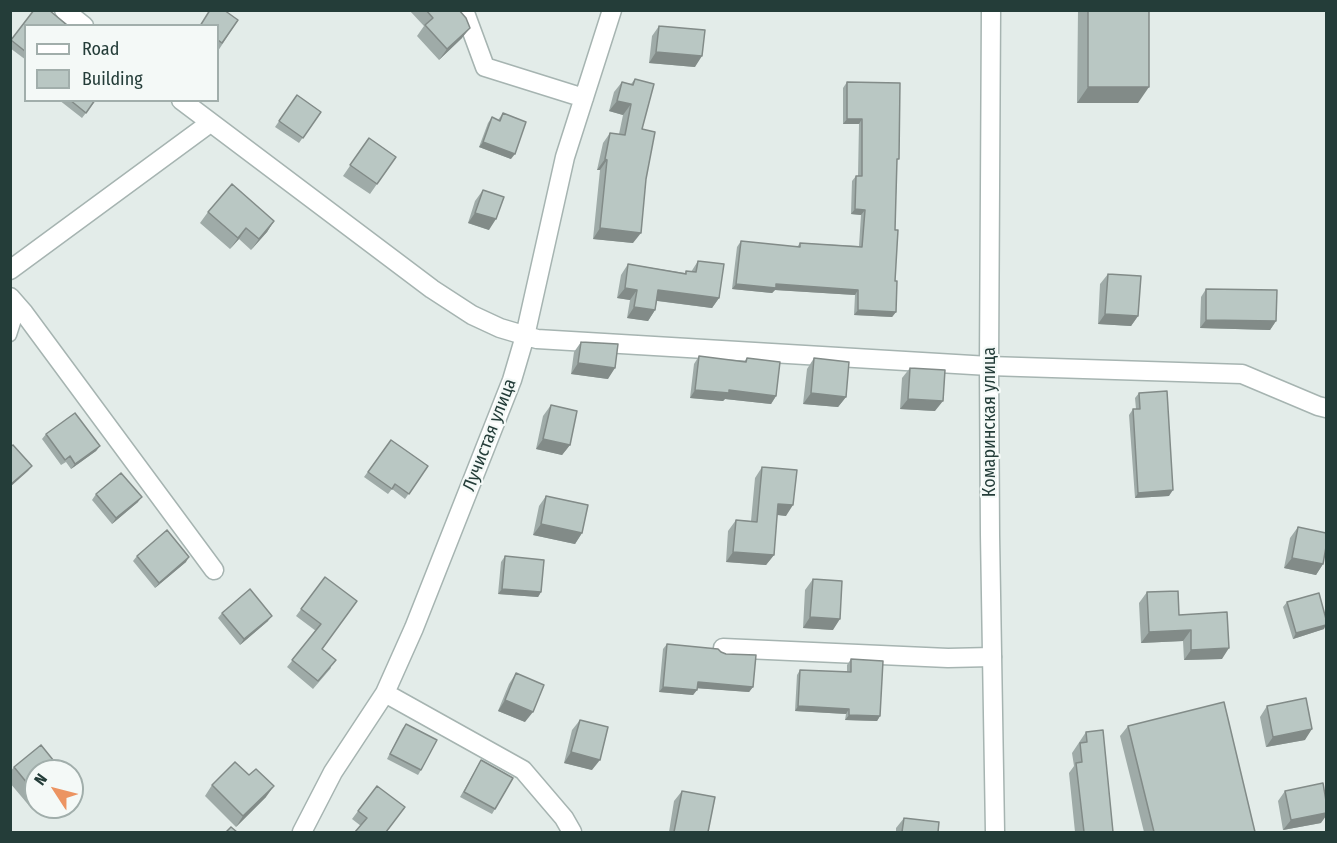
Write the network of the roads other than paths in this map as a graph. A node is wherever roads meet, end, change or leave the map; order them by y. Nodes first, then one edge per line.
1 (464, 10) edge
2 (612, 10) edge
3 (991, 10) edge
4 (65, 11) edge
5 (81, 24) edge
6 (584, 98) junction
7 (184, 102) edge
8 (210, 123) junction
9 (10, 270) edge
10 (15, 302) edge
11 (10, 335) edge
12 (525, 336) junction
13 (989, 366) junction
14 (1326, 408) edge
15 (214, 570) dead end
16 (723, 648) dead end
17 (992, 657) junction
18 (385, 693) junction
19 (302, 832) edge
20 (572, 832) edge
21 (995, 832) edge

1 - 6 street
2 - 6 street, Лучистая улица
3 - 13 street, Комаринская улица
4 - 5 street
6 - 12 street, Лучистая улица
7 - 8 street
8 - 9 street
8 - 12 street
10 - 11 lane
10 - 15 street
12 - 13 street
12 - 18 street, Лучистая улица
13 - 14 street
13 - 17 street, Комаринская улица
16 - 17 street
17 - 21 street, Комаринская улица
18 - 19 street, Лучистая улица
18 - 20 street

